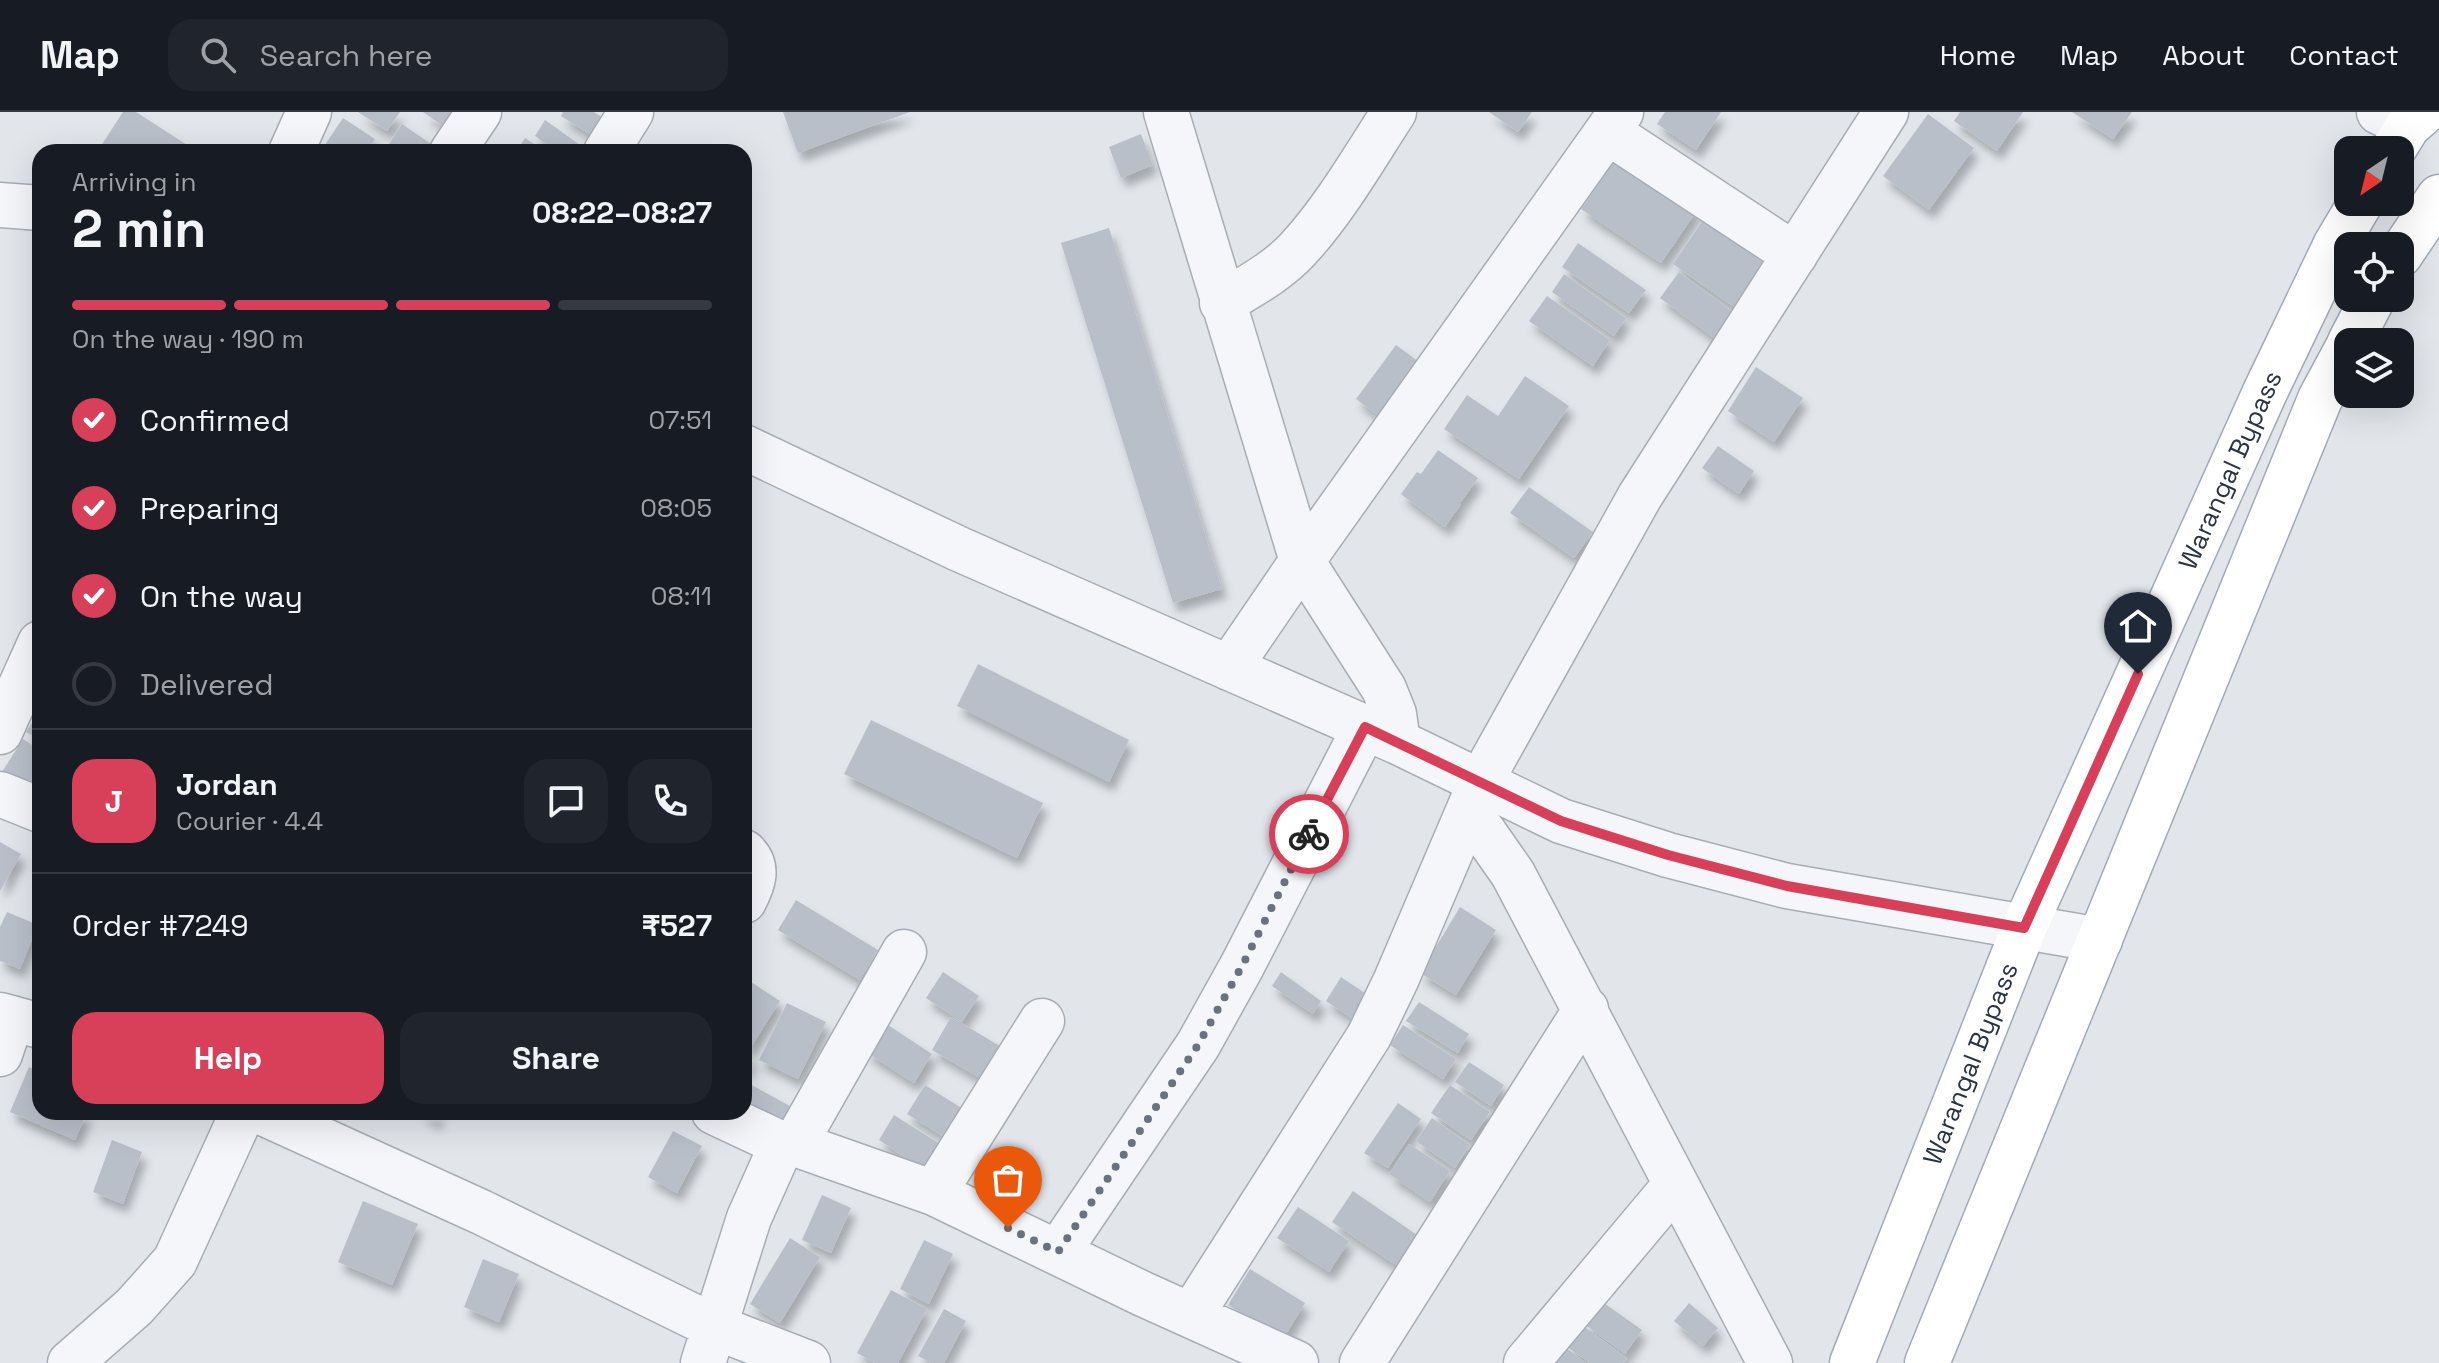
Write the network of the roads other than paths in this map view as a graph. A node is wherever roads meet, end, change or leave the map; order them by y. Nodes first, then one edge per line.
1 (479, 112) edge
2 (631, 112) edge
3 (1166, 112) edge
4 (1394, 112) edge
5 (1886, 112) edge
6 (1614, 122) edge
7 (457, 144) edge
8 (611, 144) edge
9 (2439, 197) edge
10 (0, 205) edge
11 (32, 207) edge
12 (2353, 216) edge
13 (2414, 234) edge
14 (1795, 255) junction
15 (1222, 303) junction
16 (2334, 372) edge
17 (752, 451) edge
18 (1302, 561) junction
19 (32, 661) edge
20 (1229, 668) junction
21 (0, 732) edge
22 (1382, 735) junction
23 (0, 794) edge
24 (1474, 799) junction
25 (32, 807) edge
26 (752, 860) edge
27 (752, 882) edge
28 (2024, 928) junction
29 (2100, 940) junction
30 (904, 952) dead end
31 (1586, 1009) junction
32 (1042, 1021) dead end
33 (239, 1120) edge
34 (279, 1120) edge
35 (733, 1120) edge
36 (789, 1144) junction
37 (1676, 1184) junction
38 (934, 1193) junction
39 (1058, 1252) junction
40 (1192, 1314) junction
41 (709, 1345) edge
42 (1751, 1353) edge
43 (70, 1363) edge
44 (808, 1363) edge
45 (1296, 1363) edge
46 (1362, 1363) edge
47 (1526, 1363) edge
48 (1852, 1363) edge
49 (1927, 1363) edge

1 - 7 street
2 - 8 street
3 - 15 street
4 - 15 street
5 - 14 street
6 - 14 street
6 - 18 street
9 - 13 main road
10 - 11 street
12 - 28 main road, Warangal Bypass
14 - 24 street
15 - 18 street
16 - 29 main road, Warangal Bypass
17 - 20 street
18 - 20 street
18 - 22 street
19 - 21 street
20 - 22 street
22 - 24 street
22 - 39 street
23 - 25 street
24 - 28 street
24 - 31 street
24 - 40 street
26 - 27 street
28 - 29 street
28 - 48 main road, Warangal Bypass
29 - 49 main road, Warangal Bypass
30 - 36 street
31 - 37 street
31 - 46 street
32 - 38 street
33 - 43 street
34 - 41 street
35 - 36 street
36 - 38 street
36 - 41 street
37 - 42 street
37 - 47 street
38 - 39 street
39 - 40 street
40 - 45 street
41 - 44 street

